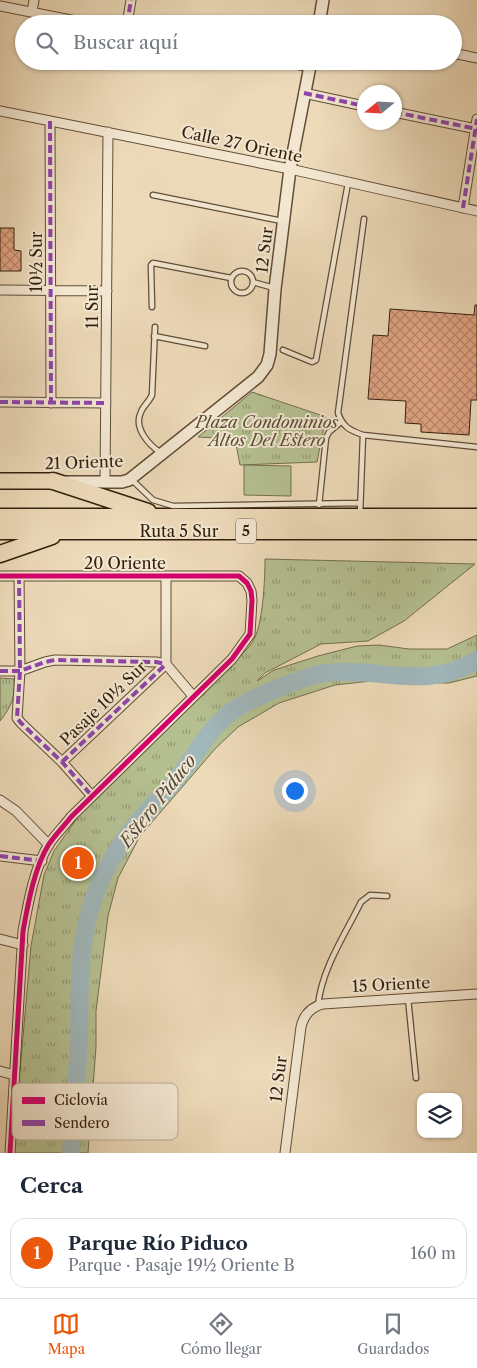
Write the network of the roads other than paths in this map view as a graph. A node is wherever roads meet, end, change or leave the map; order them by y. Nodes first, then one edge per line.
1 (34, 0) edge
2 (131, 0) edge
3 (322, 0) edge
4 (0, 6) edge
5 (32, 12) junction
6 (47, 15) edge
7 (128, 15) edge
8 (320, 15) edge
9 (462, 55) edge
10 (477, 58) edge
11 (309, 70) edge
12 (304, 93) junction
13 (357, 104) edge
14 (0, 111) edge
15 (402, 113) edge
16 (50, 121) junction
17 (476, 125) edge
18 (108, 132) junction
19 (290, 169) junction
20 (348, 183) junction
21 (153, 195) dead end
22 (463, 208) junction
23 (477, 211) edge
24 (364, 219) dead end
25 (284, 221) junction
26 (231, 278) junction
27 (253, 282) junction
28 (275, 288) junction
29 (0, 290) edge
30 (51, 290) junction
31 (107, 291) junction
32 (152, 307) dead end
33 (155, 327) dead end
34 (154, 336) junction
35 (205, 346) dead end
36 (283, 350) dead end
37 (0, 402) edge
38 (51, 402) junction
39 (106, 403) junction
40 (208, 417) joint
41 (341, 422) junction
42 (363, 436) junction
43 (477, 447) edge
44 (163, 454) junction
45 (131, 479) junction
46 (0, 481) edge
47 (53, 482) junction
48 (105, 482) junction
49 (319, 504) junction
50 (360, 510) junction
51 (0, 517) edge
52 (172, 517) junction
53 (477, 517) edge
54 (0, 531) edge
55 (76, 531) junction
56 (477, 531) edge
57 (0, 554) edge
58 (0, 576) edge
59 (19, 576) junction
60 (166, 576) junction
61 (166, 664) junction
62 (20, 671) junction
63 (0, 672) edge
64 (194, 696) junction
65 (62, 762) junction
66 (92, 796) junction
67 (0, 800) edge
68 (49, 844) junction
69 (0, 856) edge
70 (42, 861) junction
71 (388, 896) dead end
72 (0, 939) edge
73 (23, 945) junction
74 (477, 994) edge
75 (408, 998) junction
76 (318, 1005) junction
77 (308, 1011) joint
78 (0, 1071) edge
79 (14, 1075) junction
80 (416, 1078) dead end
81 (14, 1083) edge
82 (12, 1114) edge
83 (10, 1153) edge
84 (285, 1153) edge

1 - 5 street
2 - 7 street
3 - 8 street
4 - 5 street
5 - 6 street
9 - 10 street
11 - 12 street, 12 Sur
12 - 13 street
12 - 19 street, 12 Sur
14 - 16 street, Calle 27 Oriente
15 - 17 street
16 - 18 street, Calle 27 Oriente
16 - 30 street, 10½ Sur
17 - 22 street
18 - 19 street, Calle 27 Oriente
18 - 31 street, 11 Sur
19 - 20 street, Calle 27 Oriente
19 - 25 street, 12 Sur
20 - 22 street, Calle 27 Oriente
20 - 36 lane
21 - 25 lane
22 - 23 street, Calle 27 Oriente
24 - 41 lane
25 - 28 street, 12 Sur
26 - 27 lane
26 - 27 lane
26 - 32 lane
27 - 28 lane
28 - 40 street, 12 Sur
29 - 30 street
30 - 31 street
30 - 38 street, 10½ Sur
31 - 39 street, 11 Sur
33 - 34 lane
34 - 35 lane
34 - 44 lane
37 - 38 street
38 - 39 street
39 - 48 street, 11 Sur
40 - 44 street, 21 Oriente
41 - 42 lane
41 - 49 lane
42 - 43 lane
42 - 50 lane
44 - 45 street, 21 Oriente
45 - 48 street, 21 Oriente
45 - 49 lane
46 - 47 main road, 21 Oriente
47 - 48 street, 21 Oriente
47 - 52 highway
49 - 50 lane
50 - 52 highway, Ruta 5 Sur / 5
50 - 53 highway, Ruta 5 Sur / 5
51 - 52 highway, Ruta 5 Sur / 5
54 - 55 highway, Ruta 5 Sur / 5
55 - 56 highway, Ruta 5 Sur / 5
55 - 57 highway
58 - 59 street, 20 Oriente
59 - 60 street, 20 Oriente
59 - 62 street
60 - 61 street, Pasaje 10½ Sur
60 - 64 street, 20 Oriente
61 - 62 street
61 - 64 street
61 - 65 street, Pasaje 10½ Sur
62 - 63 street
62 - 65 street
64 - 66 street
65 - 66 street
66 - 68 street
67 - 68 street
68 - 70 street
69 - 70 street
70 - 73 street
71 - 76 lane
72 - 73 street
73 - 79 street
74 - 75 street, 15 Oriente
75 - 76 street, 15 Oriente
75 - 80 lane
76 - 77 street, 15 Oriente
77 - 84 street, 12 Sur
78 - 79 street
79 - 81 street
82 - 83 street

